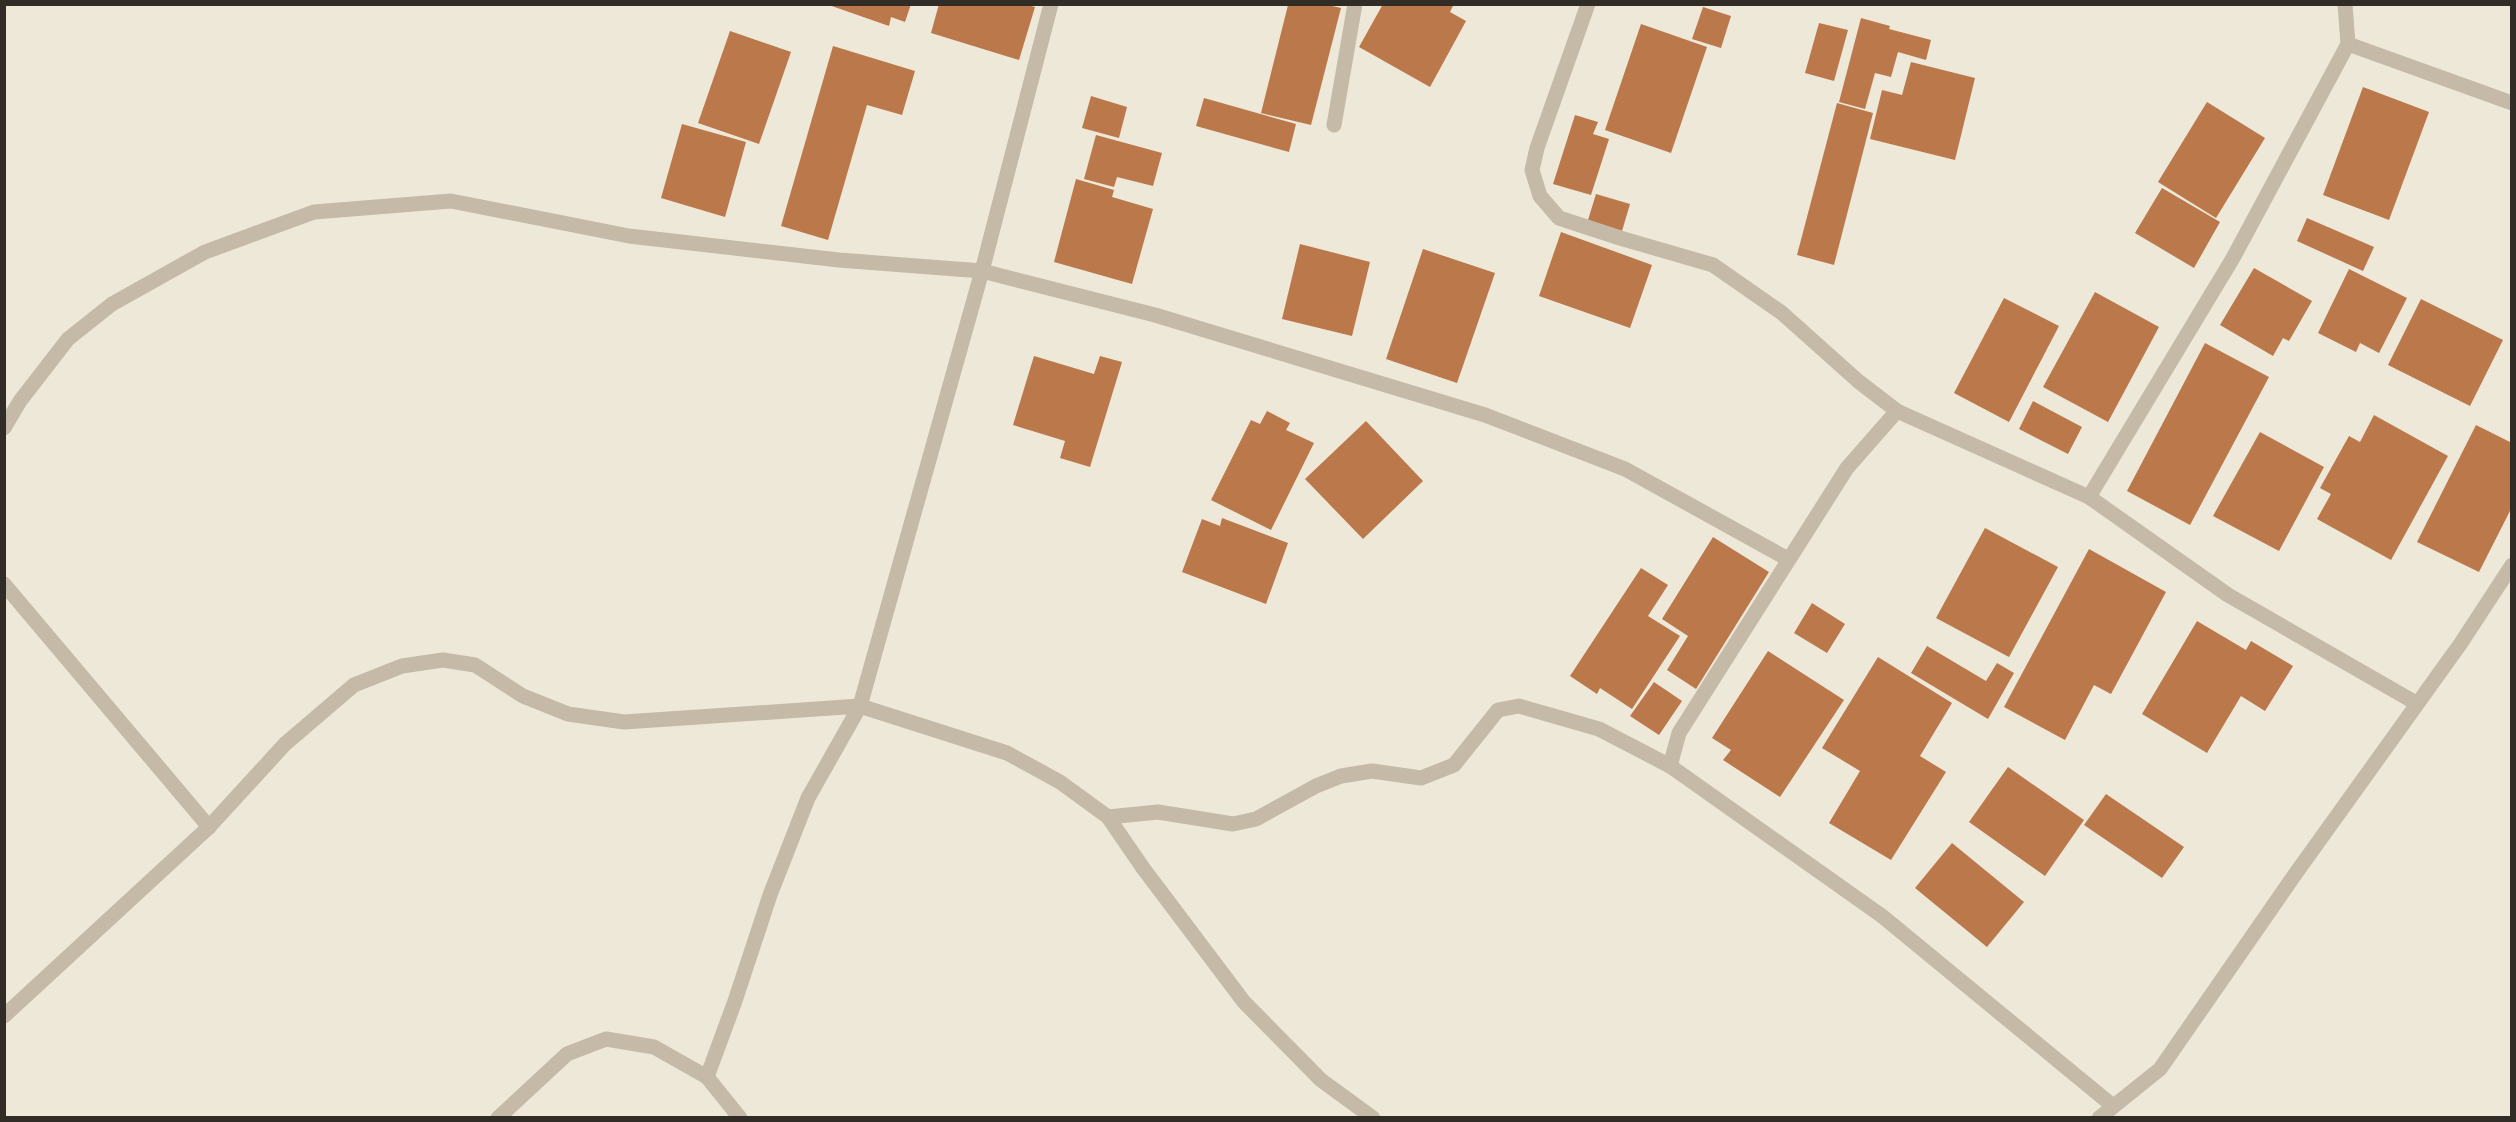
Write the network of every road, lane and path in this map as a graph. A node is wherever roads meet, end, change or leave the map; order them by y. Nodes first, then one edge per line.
1 (1050, 4) edge
2 (1355, 4) edge
3 (1588, 4) edge
4 (2345, 4) edge
5 (2348, 44) junction
6 (2511, 103) edge
7 (1334, 124) dead end
8 (982, 271) junction
9 (1897, 411) junction
10 (4, 428) edge
11 (2089, 497) junction
12 (1788, 559) junction
13 (2511, 565) edge
14 (4, 584) edge
15 (2416, 703) junction
16 (860, 706) junction
17 (1670, 766) junction
18 (1108, 817) junction
19 (209, 827) junction
20 (4, 1016) edge
21 (707, 1077) junction
22 (2113, 1106) junction
23 (498, 1118) edge
24 (740, 1118) edge
25 (1373, 1118) edge
26 (2099, 1118) edge

1 - 8 street
2 - 7 street
3 - 9 street
4 - 5 street
5 - 6 street
5 - 11 street
8 - 10 street
8 - 12 street
8 - 16 street
9 - 11 street
9 - 12 street
11 - 15 street
12 - 17 street
13 - 15 street
14 - 19 street
15 - 22 street
16 - 18 street
16 - 19 street
16 - 21 street
17 - 18 street
17 - 22 street
18 - 25 street
19 - 20 street
21 - 23 street
21 - 24 street
22 - 26 street

